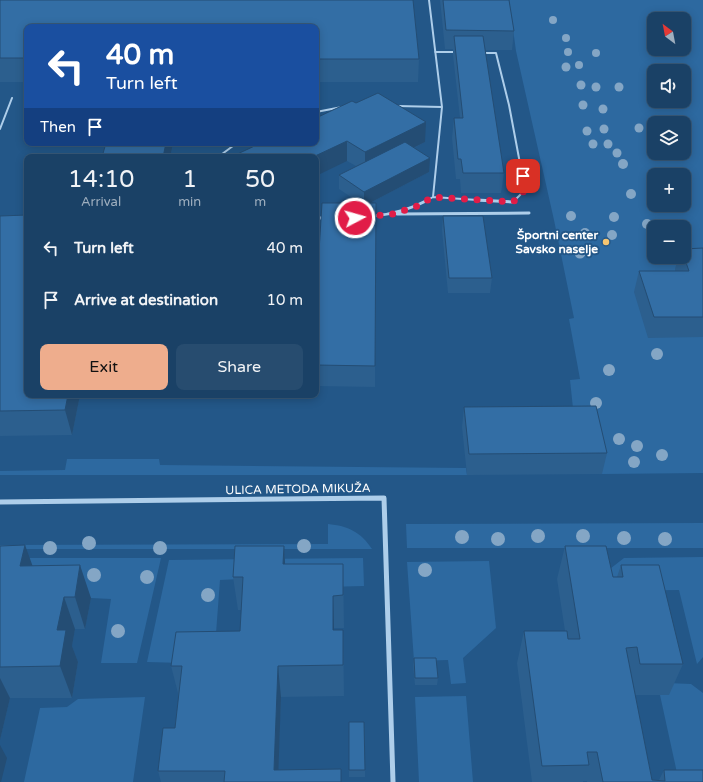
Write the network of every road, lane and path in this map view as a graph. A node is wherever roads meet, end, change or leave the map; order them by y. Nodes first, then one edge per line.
1 (429, 0) edge
2 (435, 52) junction
3 (458, 52) edge
4 (481, 53) edge
5 (12, 98) dead end
6 (344, 106) edge
7 (396, 106) edge
8 (442, 107) junction
9 (319, 111) edge
10 (0, 129) edge
11 (233, 146) edge
12 (222, 154) edge
13 (433, 197) junction
14 (393, 214) junction
15 (529, 214) dead end
16 (370, 216) edge
17 (319, 218) edge
18 (331, 218) edge
19 (0, 502) edge
20 (394, 782) edge

1 - 2 lane
2 - 3 lane
2 - 8 lane
4 - 13 lane
5 - 10 lane
6 - 9 lane
7 - 8 lane
8 - 13 lane
11 - 12 lane
13 - 14 lane
14 - 15 lane
14 - 16 lane
17 - 18 lane
19 - 20 street, ULICA METODA MIKUŽA

